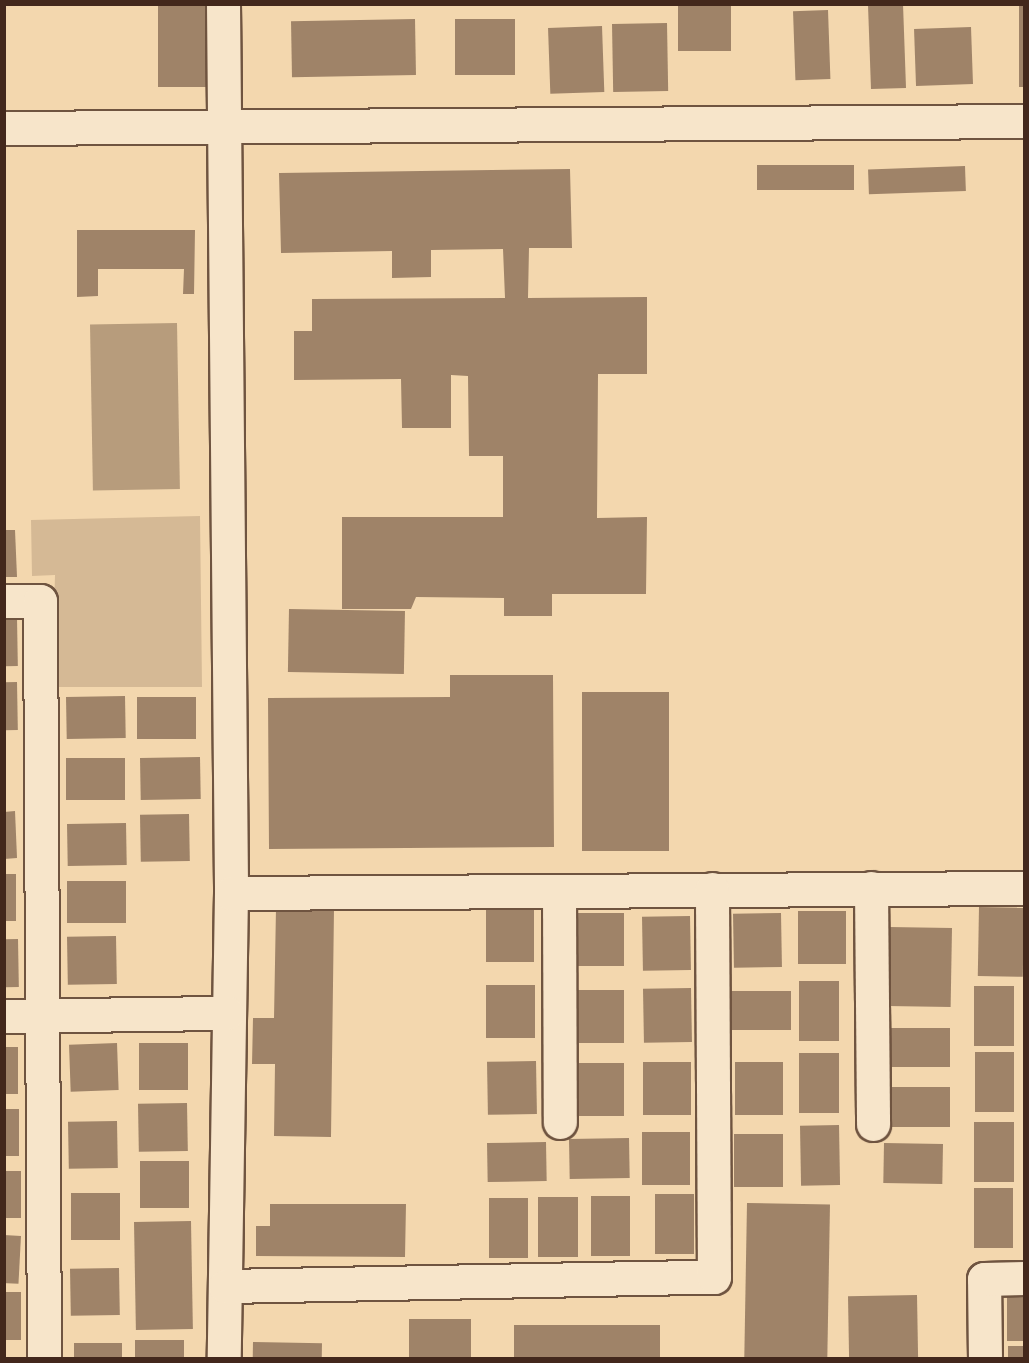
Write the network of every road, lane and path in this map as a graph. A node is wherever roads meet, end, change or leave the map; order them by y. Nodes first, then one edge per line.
1 (224, 4) edge
2 (1024, 121) edge
3 (224, 127) junction
4 (4, 128) edge
5 (4, 601) edge
6 (871, 888) junction
7 (1024, 888) edge
8 (712, 890) junction
9 (559, 891) junction
10 (231, 893) junction
11 (227, 1013) junction
12 (4, 1016) edge
13 (42, 1016) junction
14 (560, 1122) dead end
15 (873, 1124) dead end
16 (1024, 1278) edge
17 (225, 1286) junction
18 (44, 1359) edge
19 (224, 1359) edge
20 (985, 1359) edge

1 - 3 street
2 - 3 street
3 - 4 street
3 - 10 street
5 - 13 street
6 - 7 street
6 - 8 street
6 - 15 street
8 - 9 street
8 - 17 street
9 - 10 street
9 - 14 street
10 - 11 street
11 - 13 street
11 - 17 street
12 - 13 street
13 - 18 street
16 - 20 street
17 - 19 street

